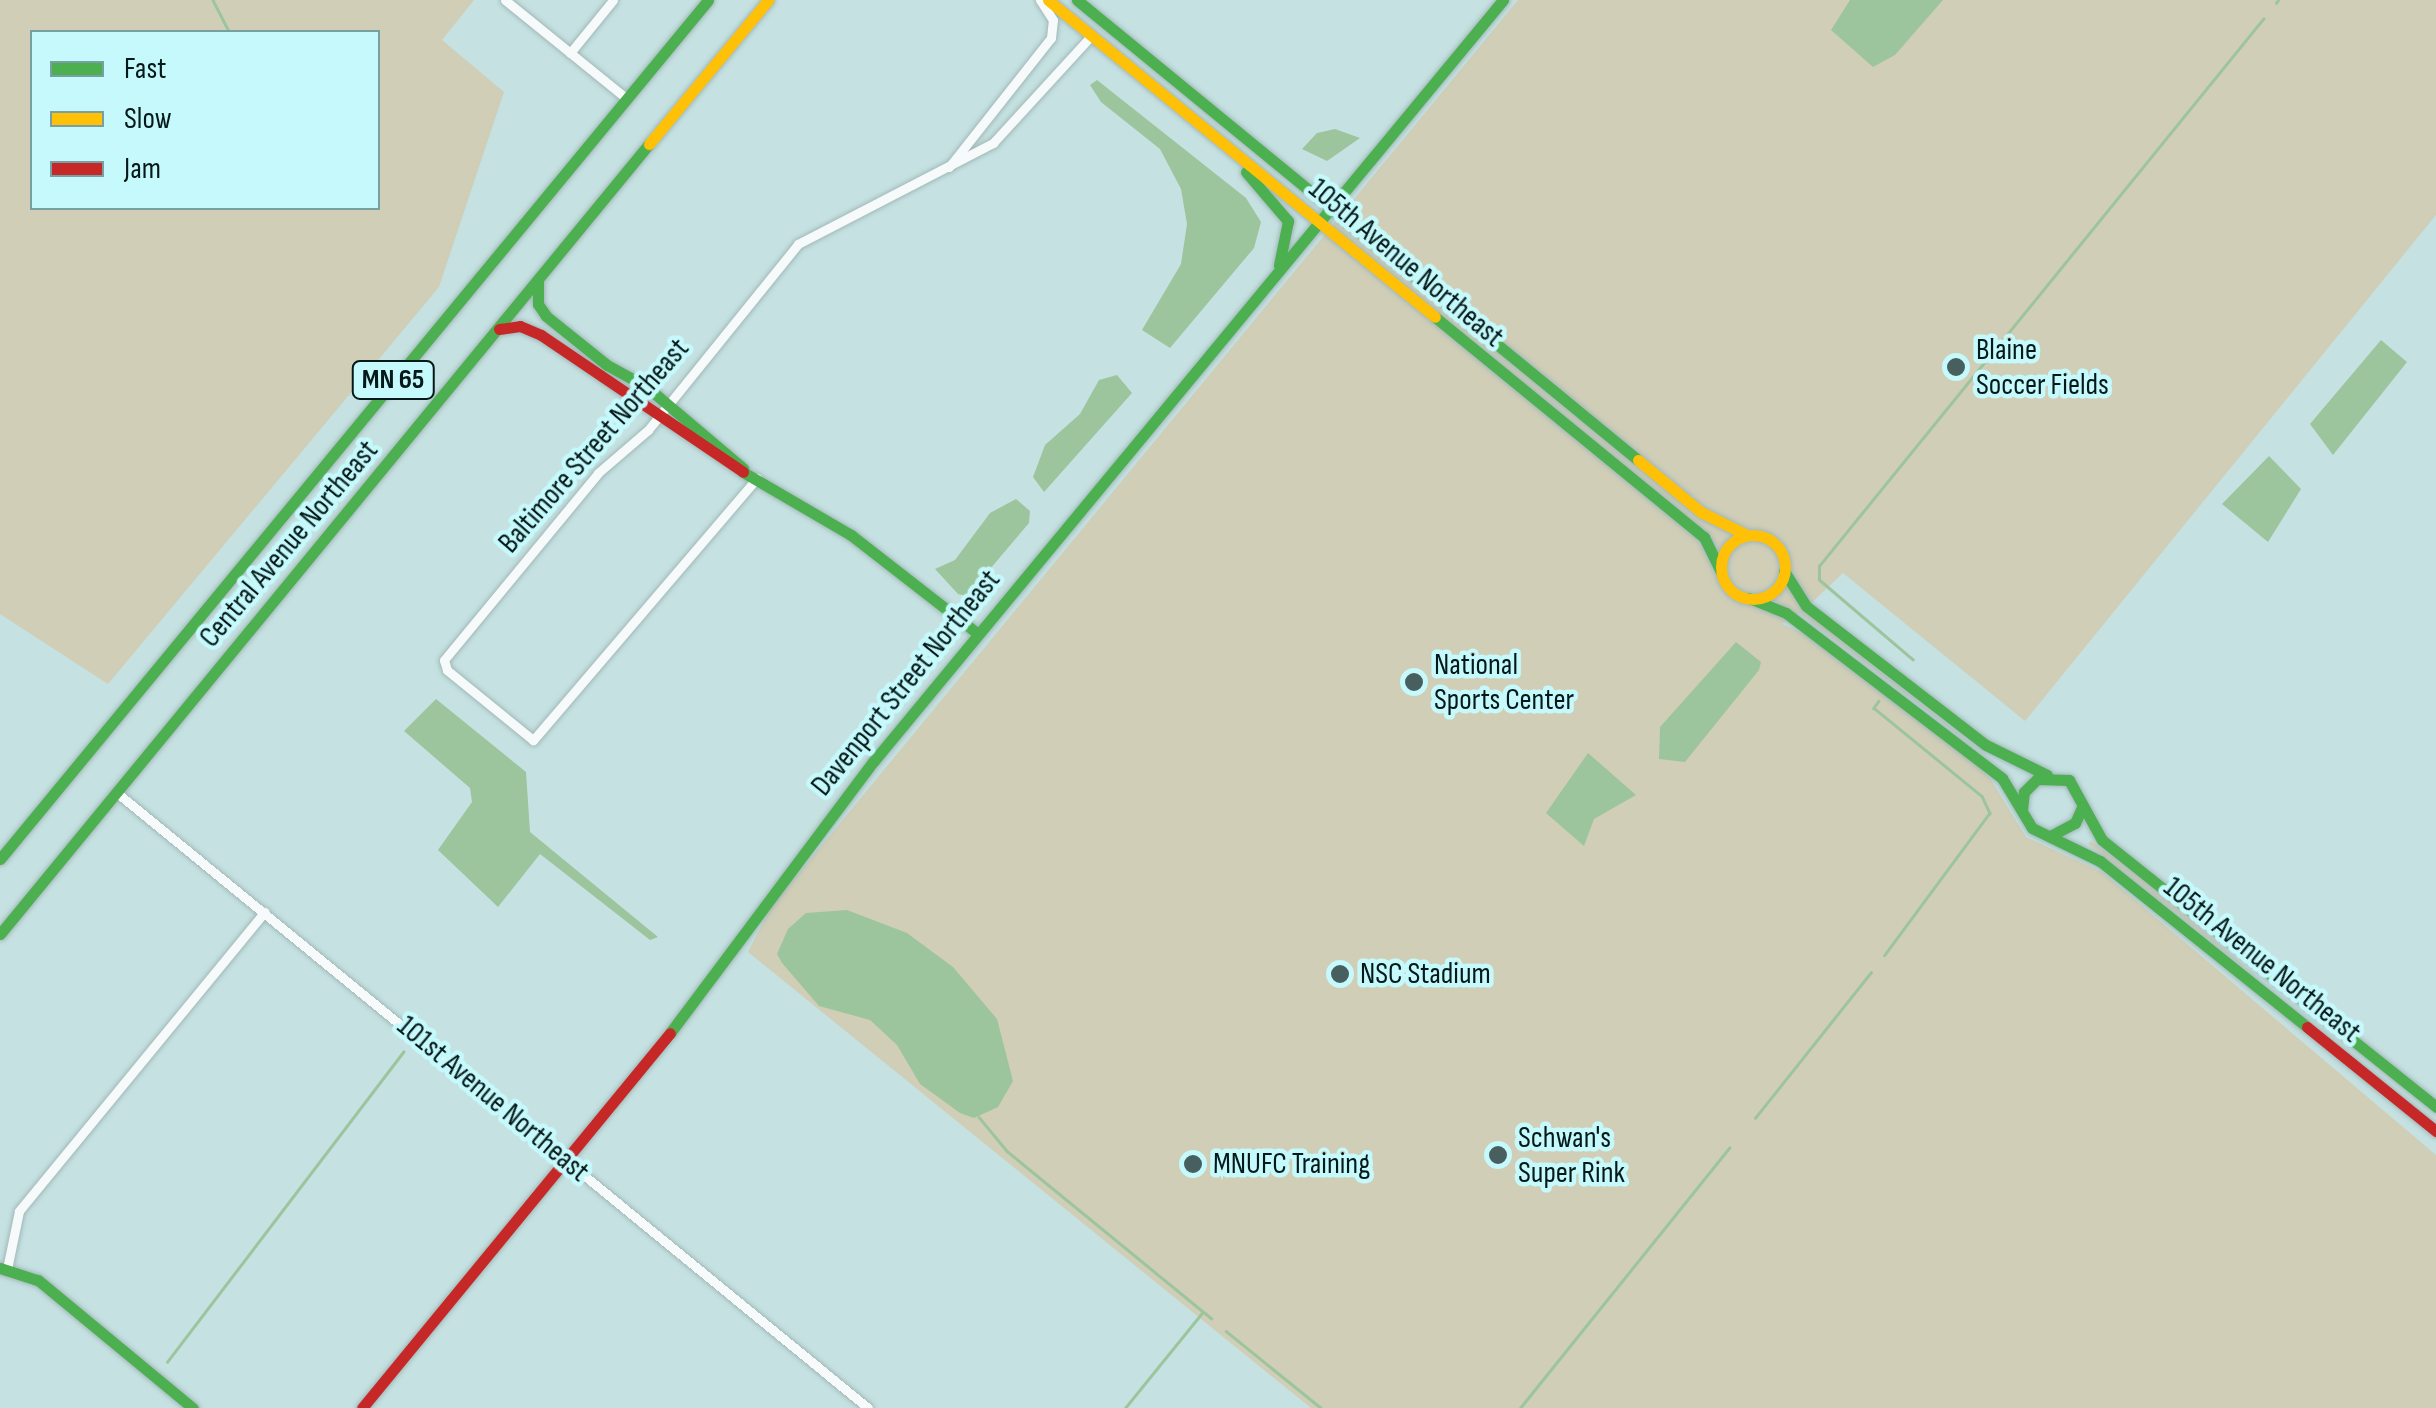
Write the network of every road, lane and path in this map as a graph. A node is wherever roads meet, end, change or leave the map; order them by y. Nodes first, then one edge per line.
1 (506, 0) edge
2 (708, 0) edge
3 (768, 0) edge
4 (1040, 0) edge
5 (1048, 0) edge
6 (1503, 0) edge
7 (610, 1) edge
8 (1085, 3) edge
9 (1091, 36) junction
10 (570, 53) junction
11 (626, 98) junction
12 (1204, 129) junction
13 (944, 173) junction
14 (1331, 207) junction
15 (1319, 224) junction
16 (538, 281) junction
17 (1270, 282) junction
18 (499, 329) junction
19 (669, 404) junction
20 (658, 418) junction
21 (751, 475) junction
22 (1747, 535) junction
23 (1784, 570) junction
24 (1721, 572) junction
25 (1749, 598) junction
26 (978, 634) junction
27 (2047, 775) junction
28 (116, 792) junction
29 (2082, 806) junction
30 (2022, 810) junction
31 (2052, 835) junction
32 (0, 859) edge
33 (265, 912) junction
34 (0, 934) edge
35 (2436, 1107) edge
36 (2436, 1132) edge
37 (568, 1160) junction
38 (4, 1268) edge
39 (193, 1408) edge
40 (362, 1408) edge
41 (868, 1408) edge

1 - 10 street
2 - 11 main road, Central Avenue Northeast / MN 65
3 - 16 main road, Central Avenue Northeast / MN 65
4 - 13 street, Baltimore Street Northeast
5 - 9 main road, 105th Avenue Northeast
6 - 14 main road, Davenport Street Northeast
7 - 10 street
8 - 14 main road, 105th Avenue Northeast
9 - 12 main road, 105th Avenue Northeast
9 - 13 street, Baltimore Street Northeast
10 - 11 street
11 - 32 main road, Central Avenue Northeast / MN 65
12 - 15 main road, 105th Avenue Northeast
12 - 17 main road
13 - 19 street, Baltimore Street Northeast
14 - 15 main road, Davenport Street Northeast
14 - 22 main road, 105th Avenue Northeast
15 - 17 main road, Davenport Street Northeast
15 - 24 main road, 105th Avenue Northeast
16 - 18 main road, Central Avenue Northeast / MN 65
16 - 19 main road
17 - 26 main road, Davenport Street Northeast
18 - 20 main road
18 - 28 main road, Central Avenue Northeast / MN 65
19 - 20 street, Baltimore Street Northeast
19 - 21 main road
20 - 21 main road
20 - 21 street, Baltimore Street Northeast
21 - 26 main road
22 - 23 main road, 105th Avenue Northeast
22 - 24 main road
23 - 25 main road
23 - 27 main road, 105th Avenue Northeast
24 - 25 main road, 105th Avenue Northeast
25 - 30 main road, 105th Avenue Northeast
26 - 37 main road, Davenport Street Northeast
27 - 29 main road, 105th Avenue Northeast
27 - 30 main road
28 - 33 street, 101st Avenue Northeast
28 - 34 main road, Central Avenue Northeast / MN 65
29 - 31 main road
29 - 35 main road, 105th Avenue Northeast
30 - 31 main road, 105th Avenue Northeast
31 - 36 main road, 105th Avenue Northeast
33 - 37 street, 101st Avenue Northeast
33 - 38 street
37 - 40 main road, Davenport Street Northeast
37 - 41 street, 101st Avenue Northeast
38 - 39 main road

